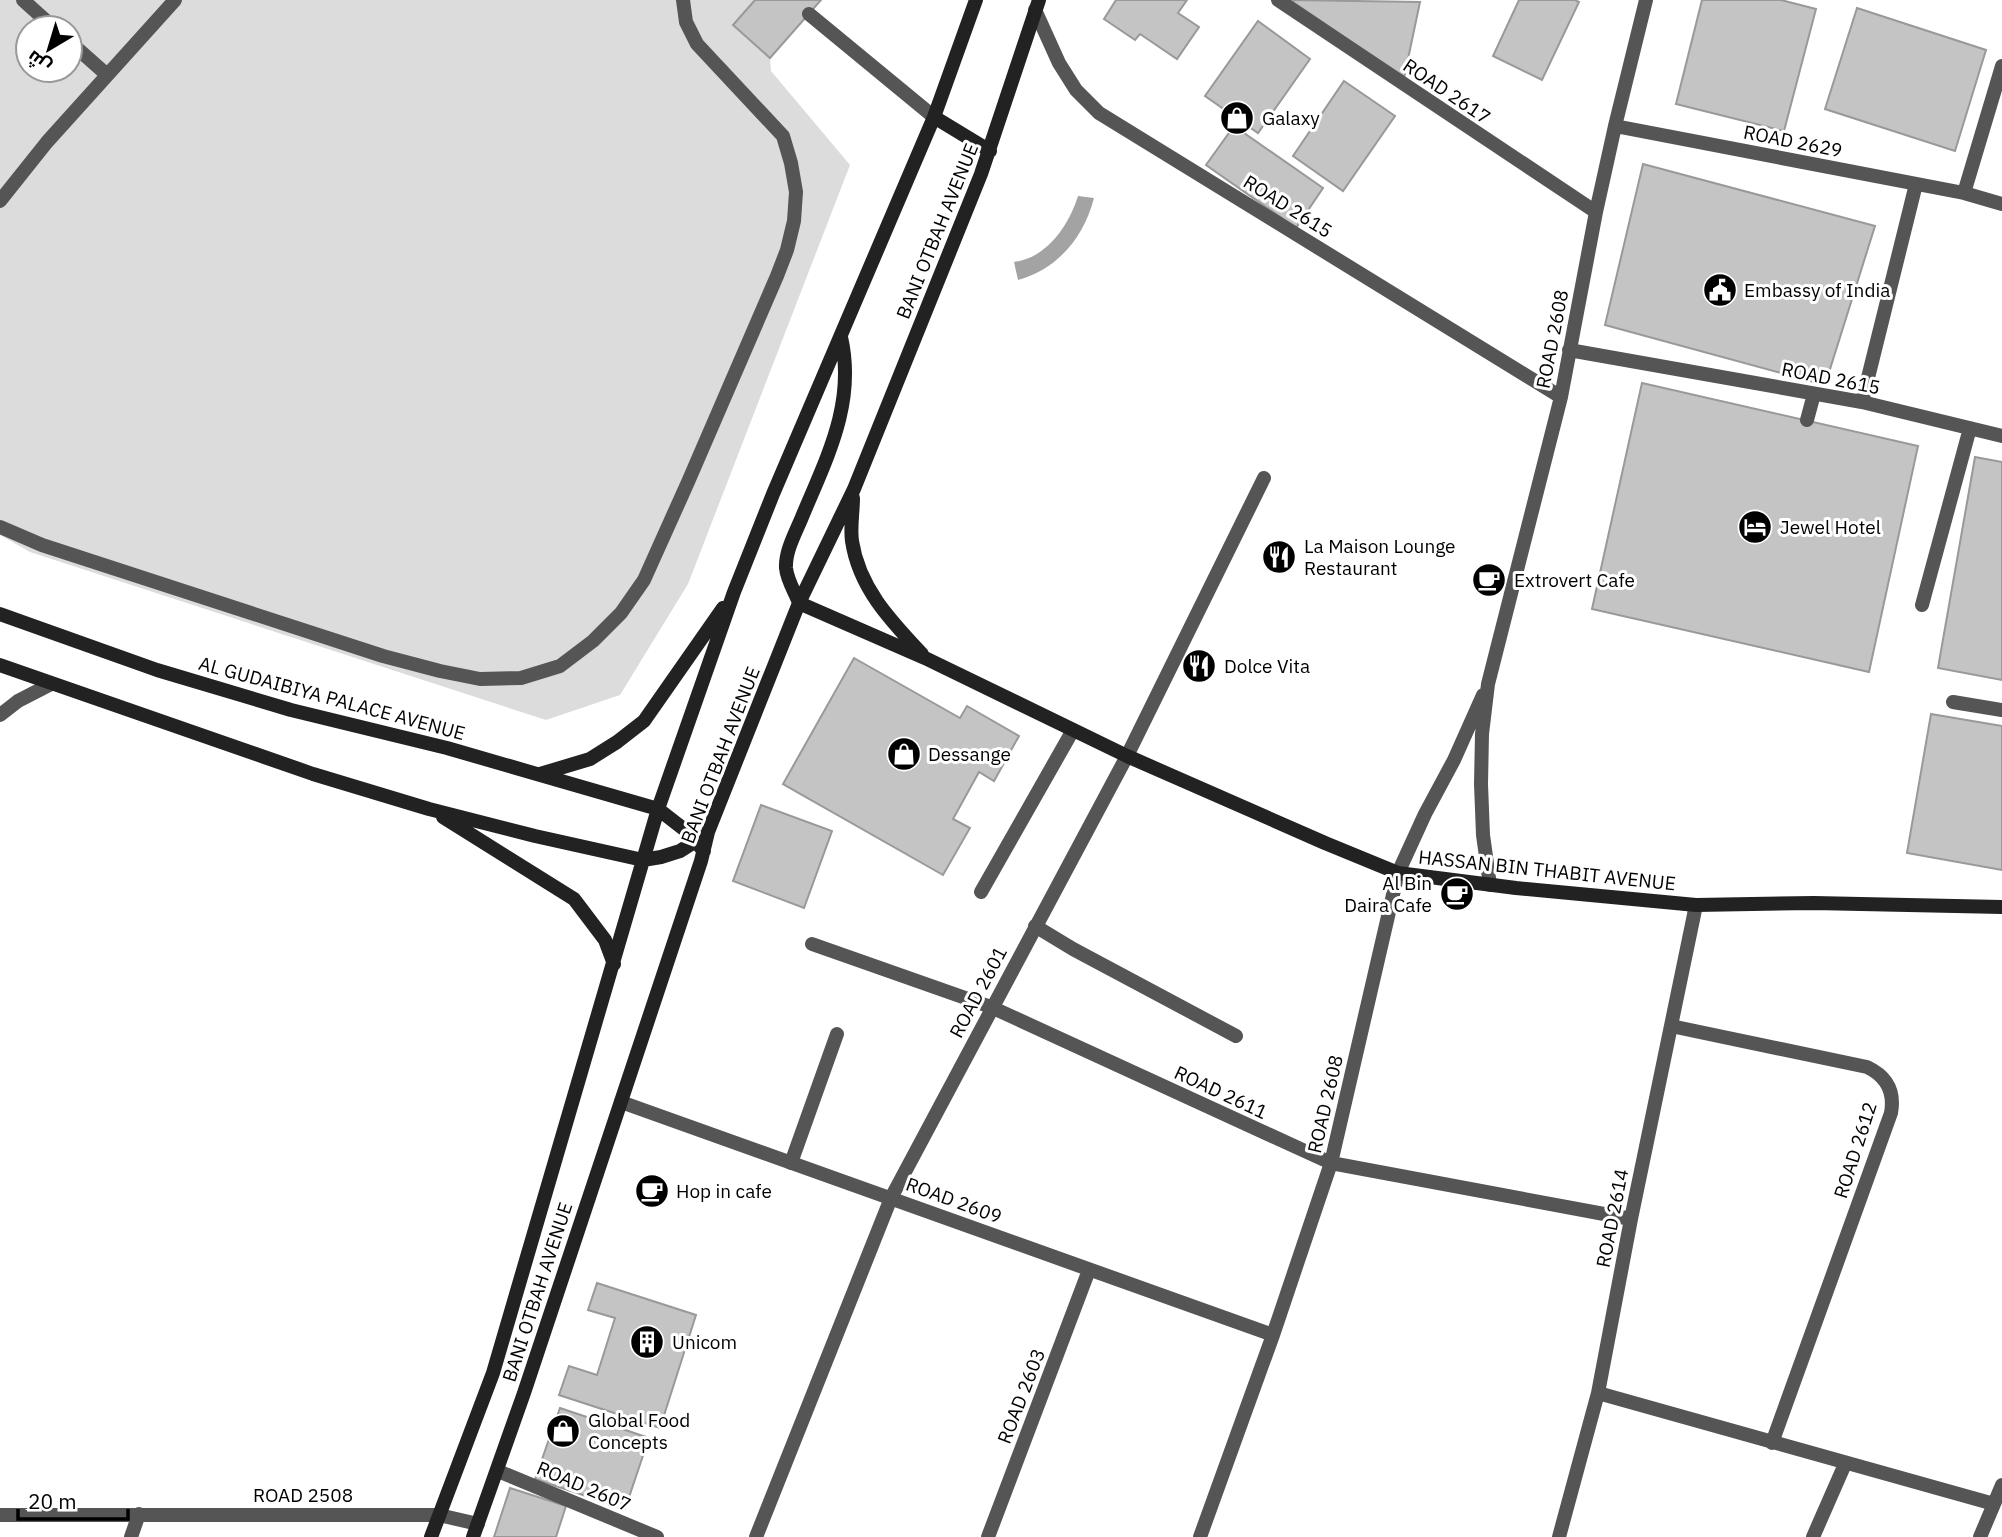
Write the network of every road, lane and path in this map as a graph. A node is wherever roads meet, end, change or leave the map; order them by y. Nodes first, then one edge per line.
1 (23, 0) edge
2 (175, 0) edge
3 (683, 0) edge
4 (975, 0) edge
5 (1278, 0) edge
6 (1646, 0) edge
7 (1037, 5) edge
8 (38, 14) edge
9 (809, 14) dead end
10 (84, 55) edge
11 (2002, 66) edge
12 (106, 75) junction
13 (934, 117) junction
14 (1615, 126) junction
15 (990, 151) junction
16 (1916, 184) junction
17 (1964, 193) junction
18 (0, 201) edge
19 (2002, 204) edge
20 (1596, 212) junction
21 (841, 337) junction
22 (1569, 350) junction
23 (1814, 394) junction
24 (1561, 397) junction
25 (1862, 402) junction
26 (1807, 420) dead end
27 (1970, 428) junction
28 (2002, 436) edge
29 (1264, 478) dead end
30 (854, 489) junction
31 (0, 527) edge
32 (734, 592) junction
33 (799, 603) junction
34 (1922, 605) dead end
35 (0, 614) edge
36 (925, 658) junction
37 (0, 665) edge
38 (51, 684) junction
39 (1488, 684) junction
40 (1953, 702) dead end
41 (2002, 710) edge
42 (0, 715) edge
43 (1073, 730) junction
44 (1127, 756) junction
45 (541, 774) junction
46 (429, 809) junction
47 (658, 809) junction
48 (700, 847) junction
49 (643, 859) junction
50 (1398, 873) junction
51 (1490, 885) junction
52 (981, 892) dead end
53 (1696, 905) junction
54 (2002, 907) edge
55 (1035, 926) junction
56 (812, 944) dead end
57 (614, 964) junction
58 (991, 1007) junction
59 (1671, 1026) junction
60 (837, 1034) dead end
61 (1236, 1036) dead end
62 (621, 1102) junction
63 (790, 1163) junction
64 (1331, 1163) junction
65 (891, 1198) junction
66 (1631, 1219) junction
67 (1089, 1270) junction
68 (1273, 1335) junction
69 (1598, 1393) junction
70 (1772, 1443) junction
71 (1846, 1464) junction
72 (498, 1471) junction
73 (2002, 1485) edge
74 (1994, 1504) junction
75 (138, 1514) junction
76 (0, 1515) edge
77 (439, 1515) junction
78 (476, 1530) edge
79 (1203, 1536) edge
80 (131, 1537) edge
81 (431, 1537) edge
82 (656, 1537) edge
83 (756, 1537) edge
84 (988, 1537) edge
85 (1559, 1537) edge
86 (1813, 1537) edge
87 (1980, 1537) edge

1 - 8 street
2 - 12 street
3 - 31 street
4 - 13 main road, BANI OTBAH AVENUE
5 - 20 street, ROAD 2617
6 - 14 street, ROAD 2608
7 - 15 main road, BANI OTBAH AVENUE
7 - 24 street, ROAD 2615
9 - 13 street
10 - 12 street
11 - 17 street
12 - 18 street
13 - 15 main road
13 - 21 main road, BANI OTBAH AVENUE
14 - 16 street, ROAD 2629
14 - 20 street, ROAD 2608
15 - 30 main road, BANI OTBAH AVENUE
16 - 17 street, ROAD 2629
16 - 25 street
17 - 19 street, ROAD 2629
20 - 22 street, ROAD 2608
21 - 32 main road, BANI OTBAH AVENUE
21 - 33 main road
22 - 23 street, ROAD 2615
22 - 24 street, ROAD 2608
23 - 25 street, ROAD 2615
23 - 26 street
24 - 39 street, ROAD 2608
25 - 27 street, ROAD 2615
27 - 28 street, ROAD 2615
27 - 34 street
29 - 44 street, ROAD 2601
30 - 33 main road, BANI OTBAH AVENUE
30 - 36 main road, HASSAN BIN THABIT AVENUE
32 - 45 main road
32 - 47 main road, BANI OTBAH AVENUE
33 - 36 main road, HASSAN BIN THABIT AVENUE
33 - 48 main road, BANI OTBAH AVENUE
35 - 45 main road, AL GUDAIBIYA PALACE AVENUE
36 - 43 main road, HASSAN BIN THABIT AVENUE
37 - 38 main road
38 - 42 street
38 - 46 main road
39 - 50 street, ROAD 2608
39 - 51 street, ROAD 2608
40 - 41 street
43 - 44 main road, HASSAN BIN THABIT AVENUE
43 - 52 street
44 - 50 main road, HASSAN BIN THABIT AVENUE
44 - 55 street, ROAD 2601
45 - 47 main road, AL GUDAIBIYA PALACE AVENUE
46 - 49 main road
46 - 57 main road
47 - 48 main road
47 - 49 main road, BANI OTBAH AVENUE
48 - 49 main road
48 - 62 main road, BANI OTBAH AVENUE
49 - 57 main road, BANI OTBAH AVENUE
50 - 51 main road, HASSAN BIN THABIT AVENUE
50 - 64 street, ROAD 2608
51 - 53 main road, HASSAN BIN THABIT AVENUE
53 - 54 main road, HASSAN BIN THABIT AVENUE
53 - 59 street, ROAD 2614
55 - 58 street, ROAD 2601
55 - 61 street
56 - 58 street, ROAD 2611
57 - 77 main road, BANI OTBAH AVENUE
58 - 64 street, ROAD 2611
58 - 65 street, ROAD 2601
59 - 66 street, ROAD 2614
59 - 70 street, ROAD 2612
60 - 63 street
62 - 63 street, ROAD 2609
62 - 72 main road, BANI OTBAH AVENUE
63 - 65 street, ROAD 2609
64 - 66 street, ROAD 2611
64 - 68 street, ROAD 2608
65 - 67 street, ROAD 2609
65 - 83 street, ROAD 2601
66 - 69 street, ROAD 2614
67 - 68 street, ROAD 2609
67 - 84 street, ROAD 2603
68 - 79 street, ROAD 2608
69 - 70 street
69 - 85 street, ROAD 2614
70 - 71 street
71 - 74 street
71 - 86 street
72 - 78 main road, BANI OTBAH AVENUE
72 - 82 street, ROAD 2607
73 - 74 street
74 - 87 street
75 - 76 street, ROAD 2508
75 - 77 street, ROAD 2508
75 - 80 street
77 - 78 street, ROAD 2508
77 - 81 main road, BANI OTBAH AVENUE

